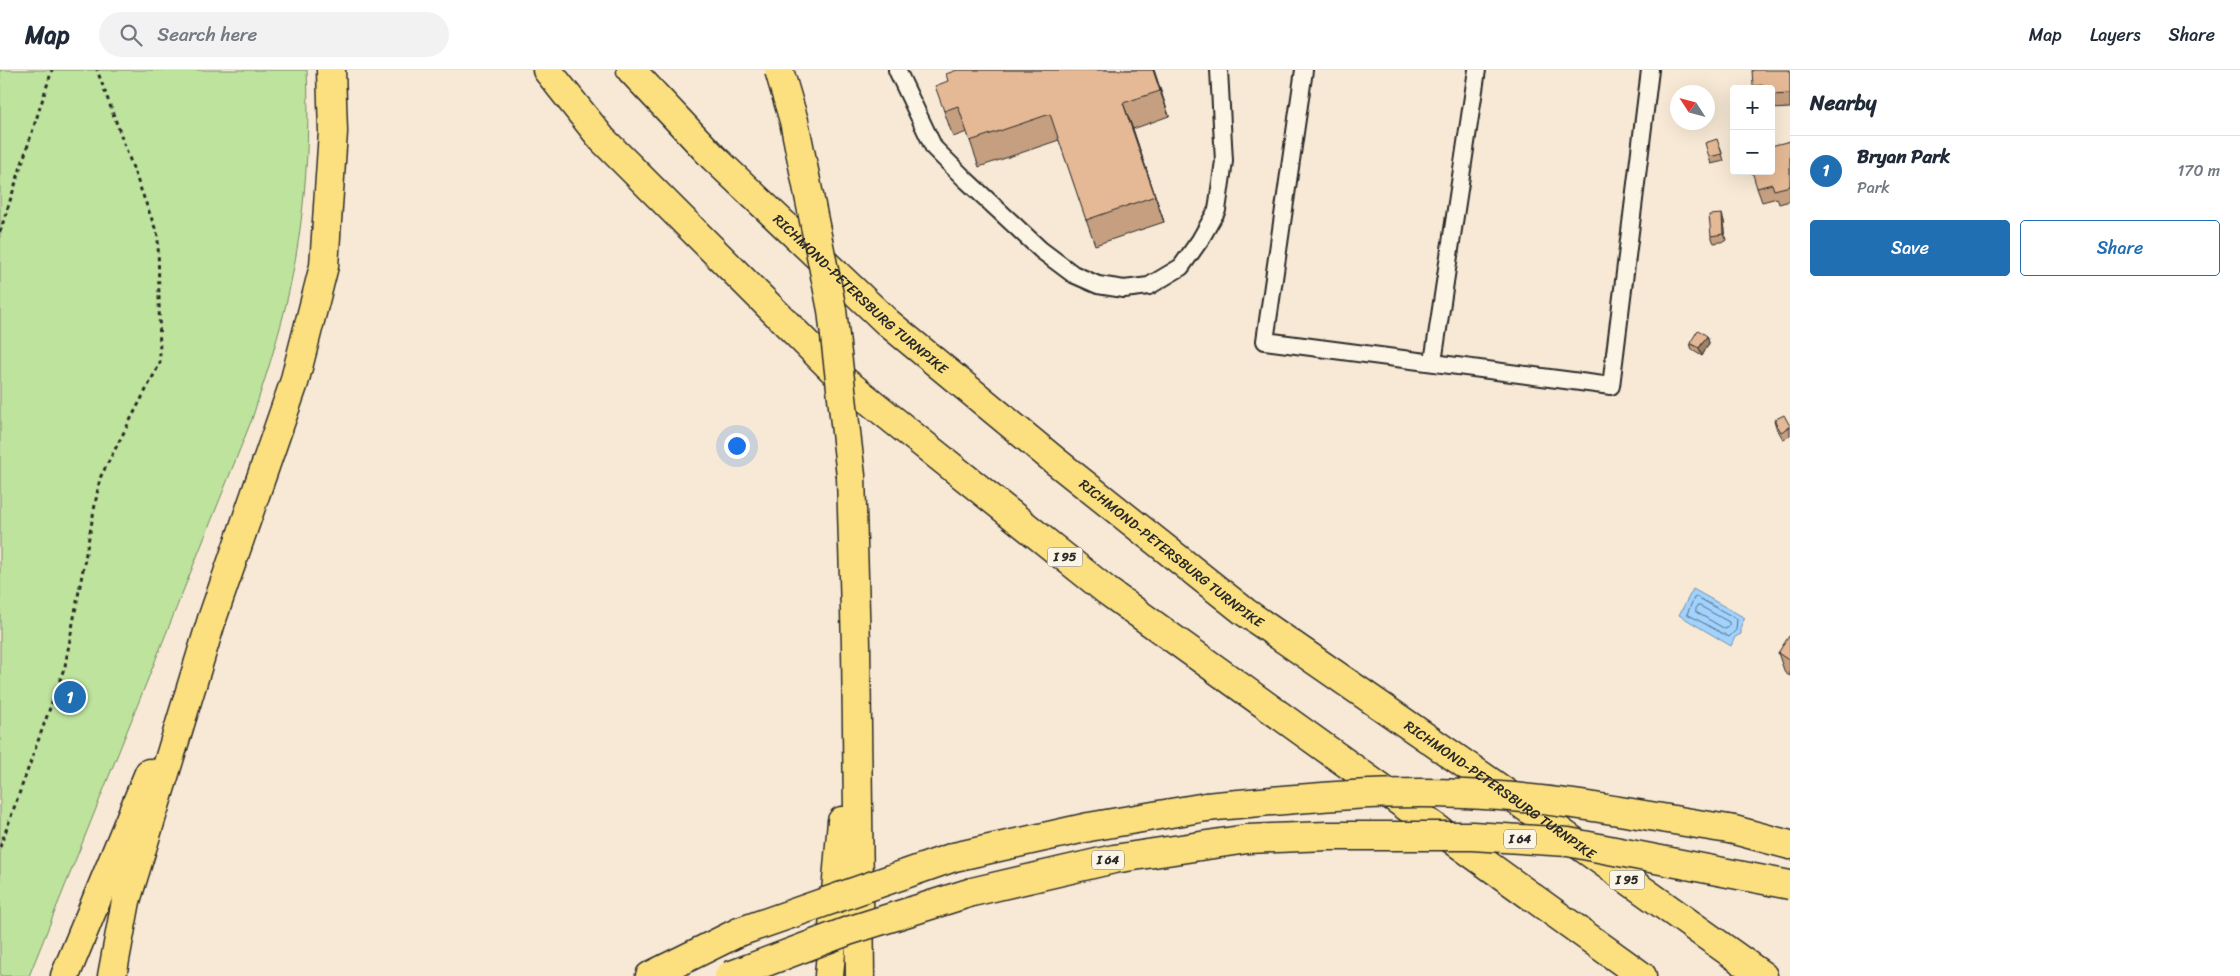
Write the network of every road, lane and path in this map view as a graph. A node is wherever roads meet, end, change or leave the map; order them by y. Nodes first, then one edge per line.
1 (52, 70) edge
2 (97, 70) edge
3 (331, 70) edge
4 (547, 70) edge
5 (632, 70) edge
6 (779, 70) edge
7 (897, 70) edge
8 (1220, 70) edge
9 (1304, 70) edge
10 (1477, 70) edge
11 (1650, 70) edge
12 (0, 232) edge
13 (1432, 362) junction
14 (212, 619) junction
15 (856, 645) junction
16 (1790, 845) edge
17 (0, 848) edge
18 (1790, 886) edge
19 (65, 976) edge
20 (112, 976) edge
21 (650, 976) edge
22 (728, 976) edge
23 (829, 976) edge
24 (860, 976) edge
25 (1642, 976) edge
26 (1763, 976) edge

1 - 12 path
2 - 17 path
3 - 14 highway
4 - 25 highway, I 95
5 - 26 highway, RICHMOND-PETERSBURG TURNPIKE / I 95
6 - 15 highway, bridge
7 - 8 lane
9 - 13 lane
10 - 13 lane
11 - 13 lane
14 - 19 highway
14 - 20 highway
15 - 23 highway
15 - 24 highway
16 - 21 highway, bridge
18 - 22 highway, I 64, bridge

